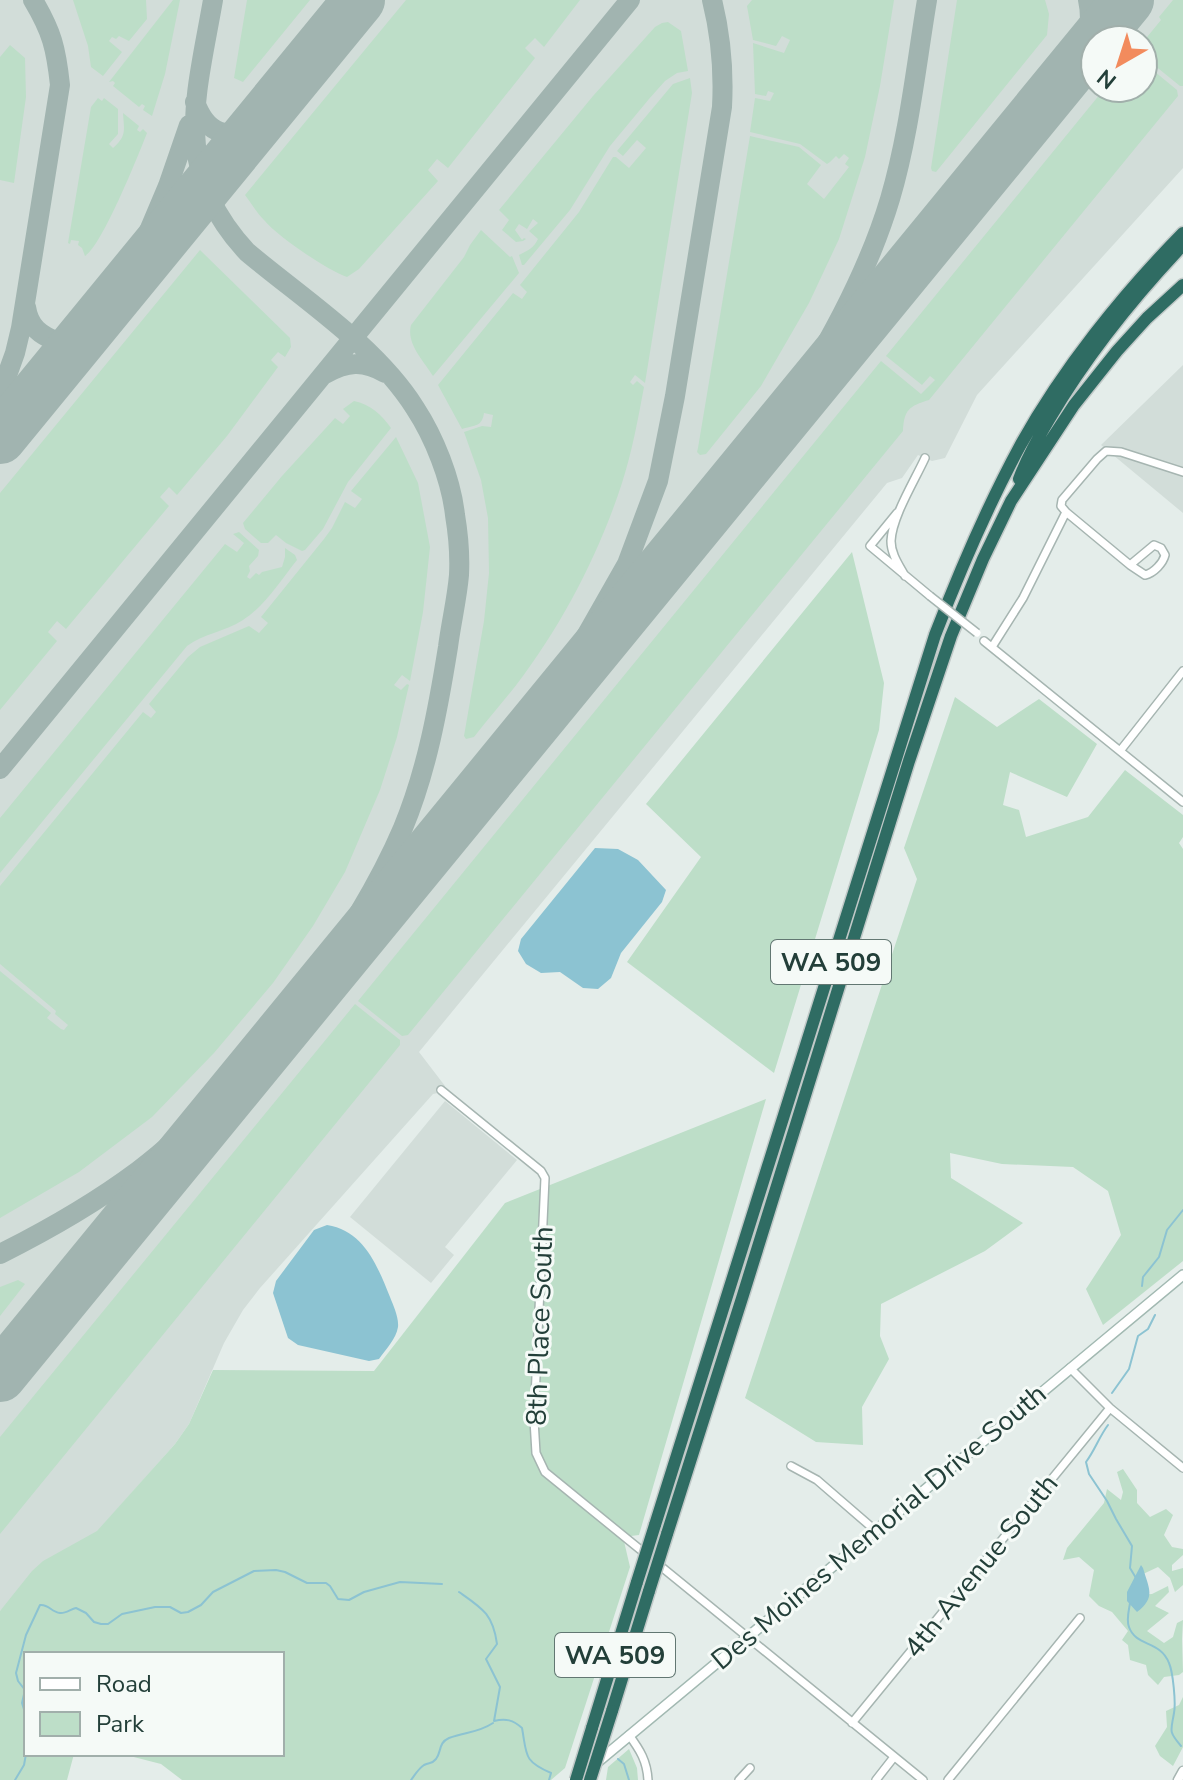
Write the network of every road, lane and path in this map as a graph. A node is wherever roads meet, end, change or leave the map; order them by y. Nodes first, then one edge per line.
1 (1183, 233) edge
2 (1183, 245) edge
3 (1183, 285) edge
4 (925, 458) dead end
5 (1183, 472) edge
6 (1011, 501) junction
7 (901, 508) junction
8 (1066, 512) junction
9 (1130, 565) junction
10 (905, 576) junction
11 (977, 633) dead end
12 (984, 641) dead end
13 (992, 647) junction
14 (1183, 671) edge
15 (1120, 751) junction
16 (1183, 802) edge
17 (441, 1090) dead end
18 (1183, 1275) edge
19 (1070, 1368) junction
20 (1110, 1408) junction
21 (791, 1466) dead end
22 (1183, 1468) edge
23 (876, 1531) junction
24 (1080, 1618) dead end
25 (748, 1638) junction
26 (852, 1723) junction
27 (629, 1735) junction
28 (894, 1757) junction
29 (750, 1768) dead end
30 (1183, 1771) edge
31 (576, 1780) edge
32 (590, 1780) edge
33 (648, 1780) edge
34 (739, 1780) edge
35 (876, 1780) edge
36 (923, 1780) edge
37 (948, 1780) edge
38 (1178, 1780) edge

1 - 31 highway, WA 509, bridge
2 - 6 highway
3 - 6 highway, WA 509
4 - 7 street
5 - 8 street
6 - 32 highway, WA 509, bridge
7 - 10 street
7 - 10 street
8 - 9 street
8 - 13 street
9 - 9 street
10 - 11 street, bridge
12 - 13 street
13 - 15 street
14 - 15 street
15 - 16 street
17 - 25 street, 8th Place South
18 - 19 main road, Des Moines Memorial Drive South
19 - 20 street
19 - 23 main road, Des Moines Memorial Drive South
20 - 22 street
20 - 26 street, 4th Avenue South
21 - 23 street
23 - 25 main road, Des Moines Memorial Drive South
24 - 37 street
25 - 26 street
25 - 27 main road, Des Moines Memorial Drive South
26 - 28 street
27 - 31 main road, Des Moines Memorial Drive South
27 - 33 street
28 - 35 street
28 - 36 street
29 - 34 street
30 - 38 street

